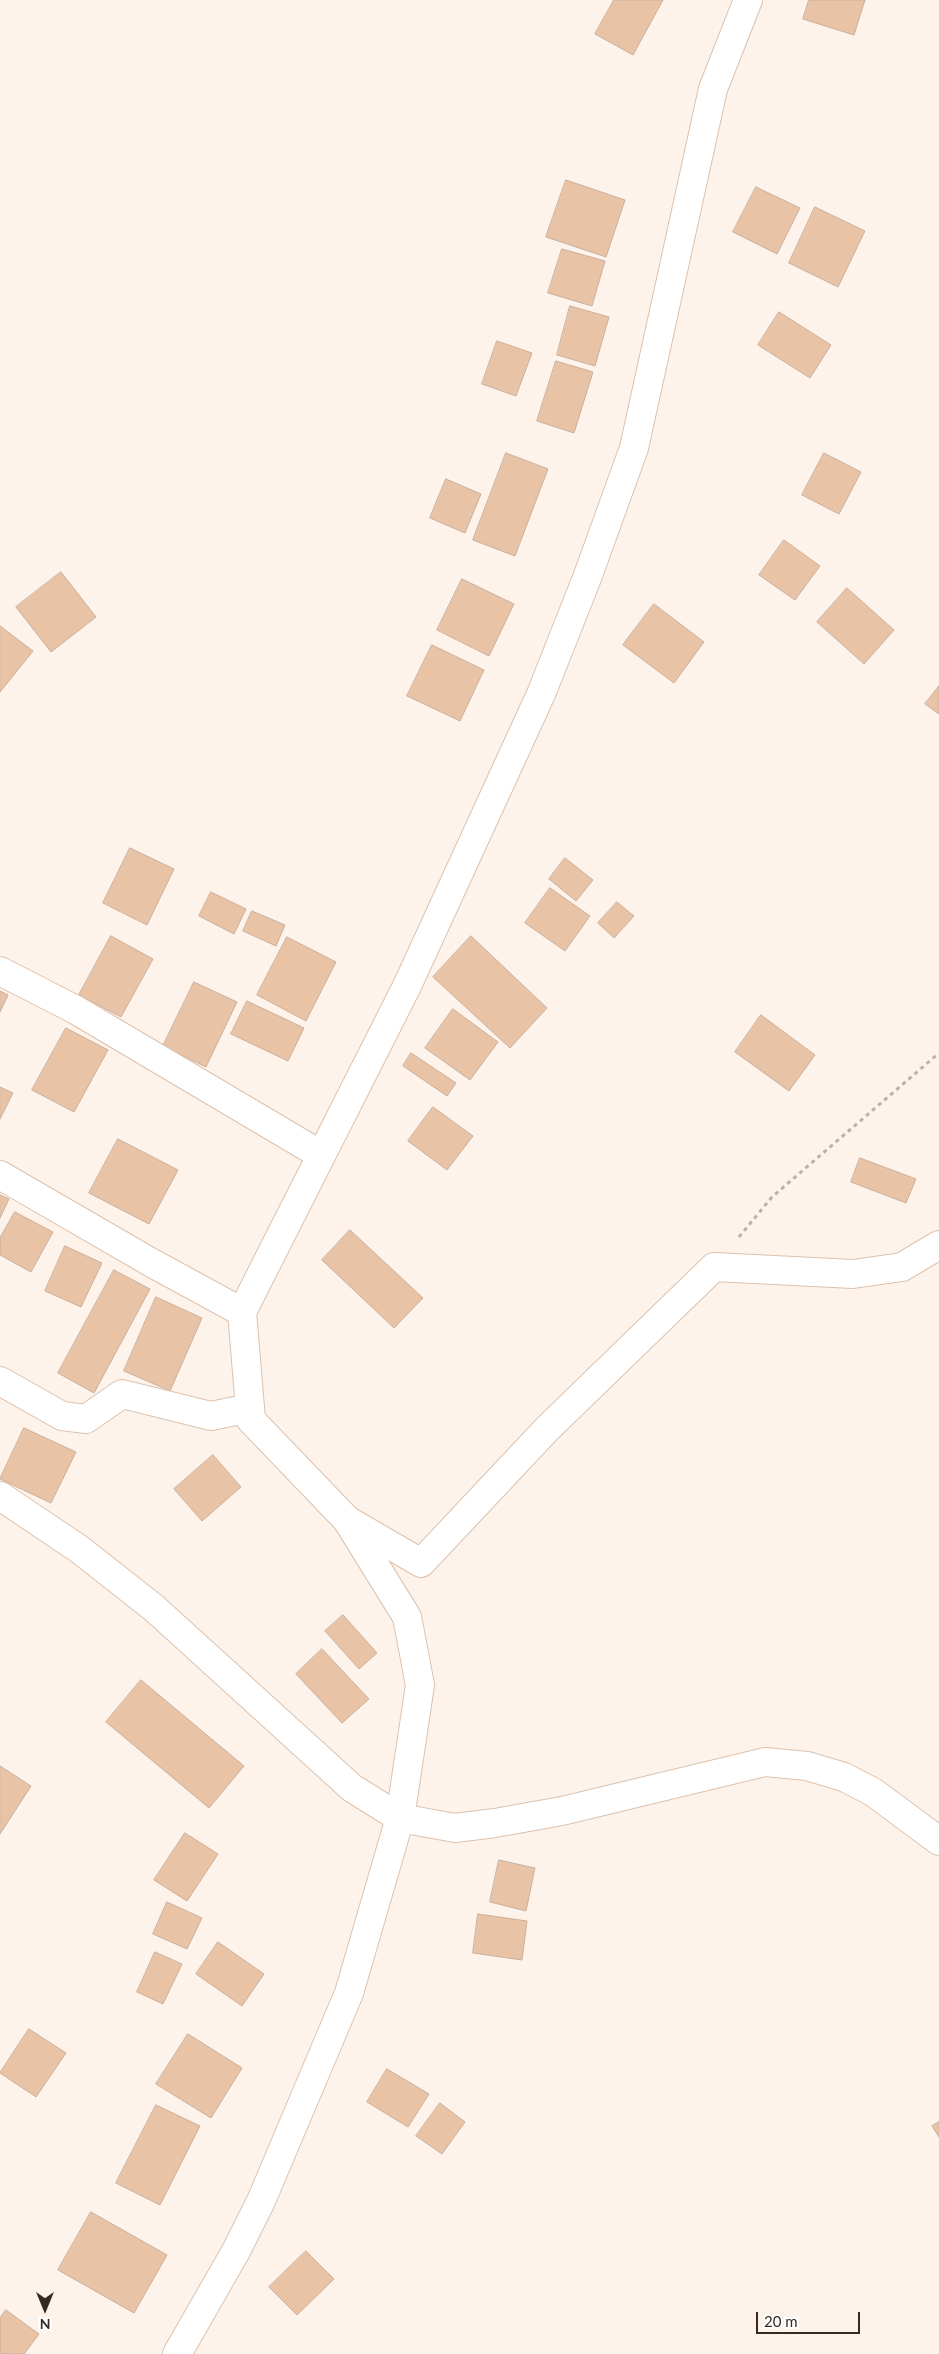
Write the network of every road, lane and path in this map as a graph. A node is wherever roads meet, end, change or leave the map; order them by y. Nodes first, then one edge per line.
1 (748, 0) edge
2 (0, 971) edge
3 (939, 1053) edge
4 (322, 1155) junction
5 (0, 1174) edge
6 (939, 1245) edge
7 (714, 1267) junction
8 (242, 1312) junction
9 (0, 1380) edge
10 (250, 1408) junction
11 (0, 1496) edge
12 (347, 1520) junction
13 (400, 1818) junction
14 (939, 1841) edge
15 (177, 2354) edge

1 - 4 street
2 - 4 street
3 - 7 path
4 - 8 street
5 - 8 street
6 - 7 street
7 - 12 street
8 - 10 street
9 - 10 street
10 - 12 street
11 - 13 street
12 - 13 street
13 - 14 street
13 - 15 street

